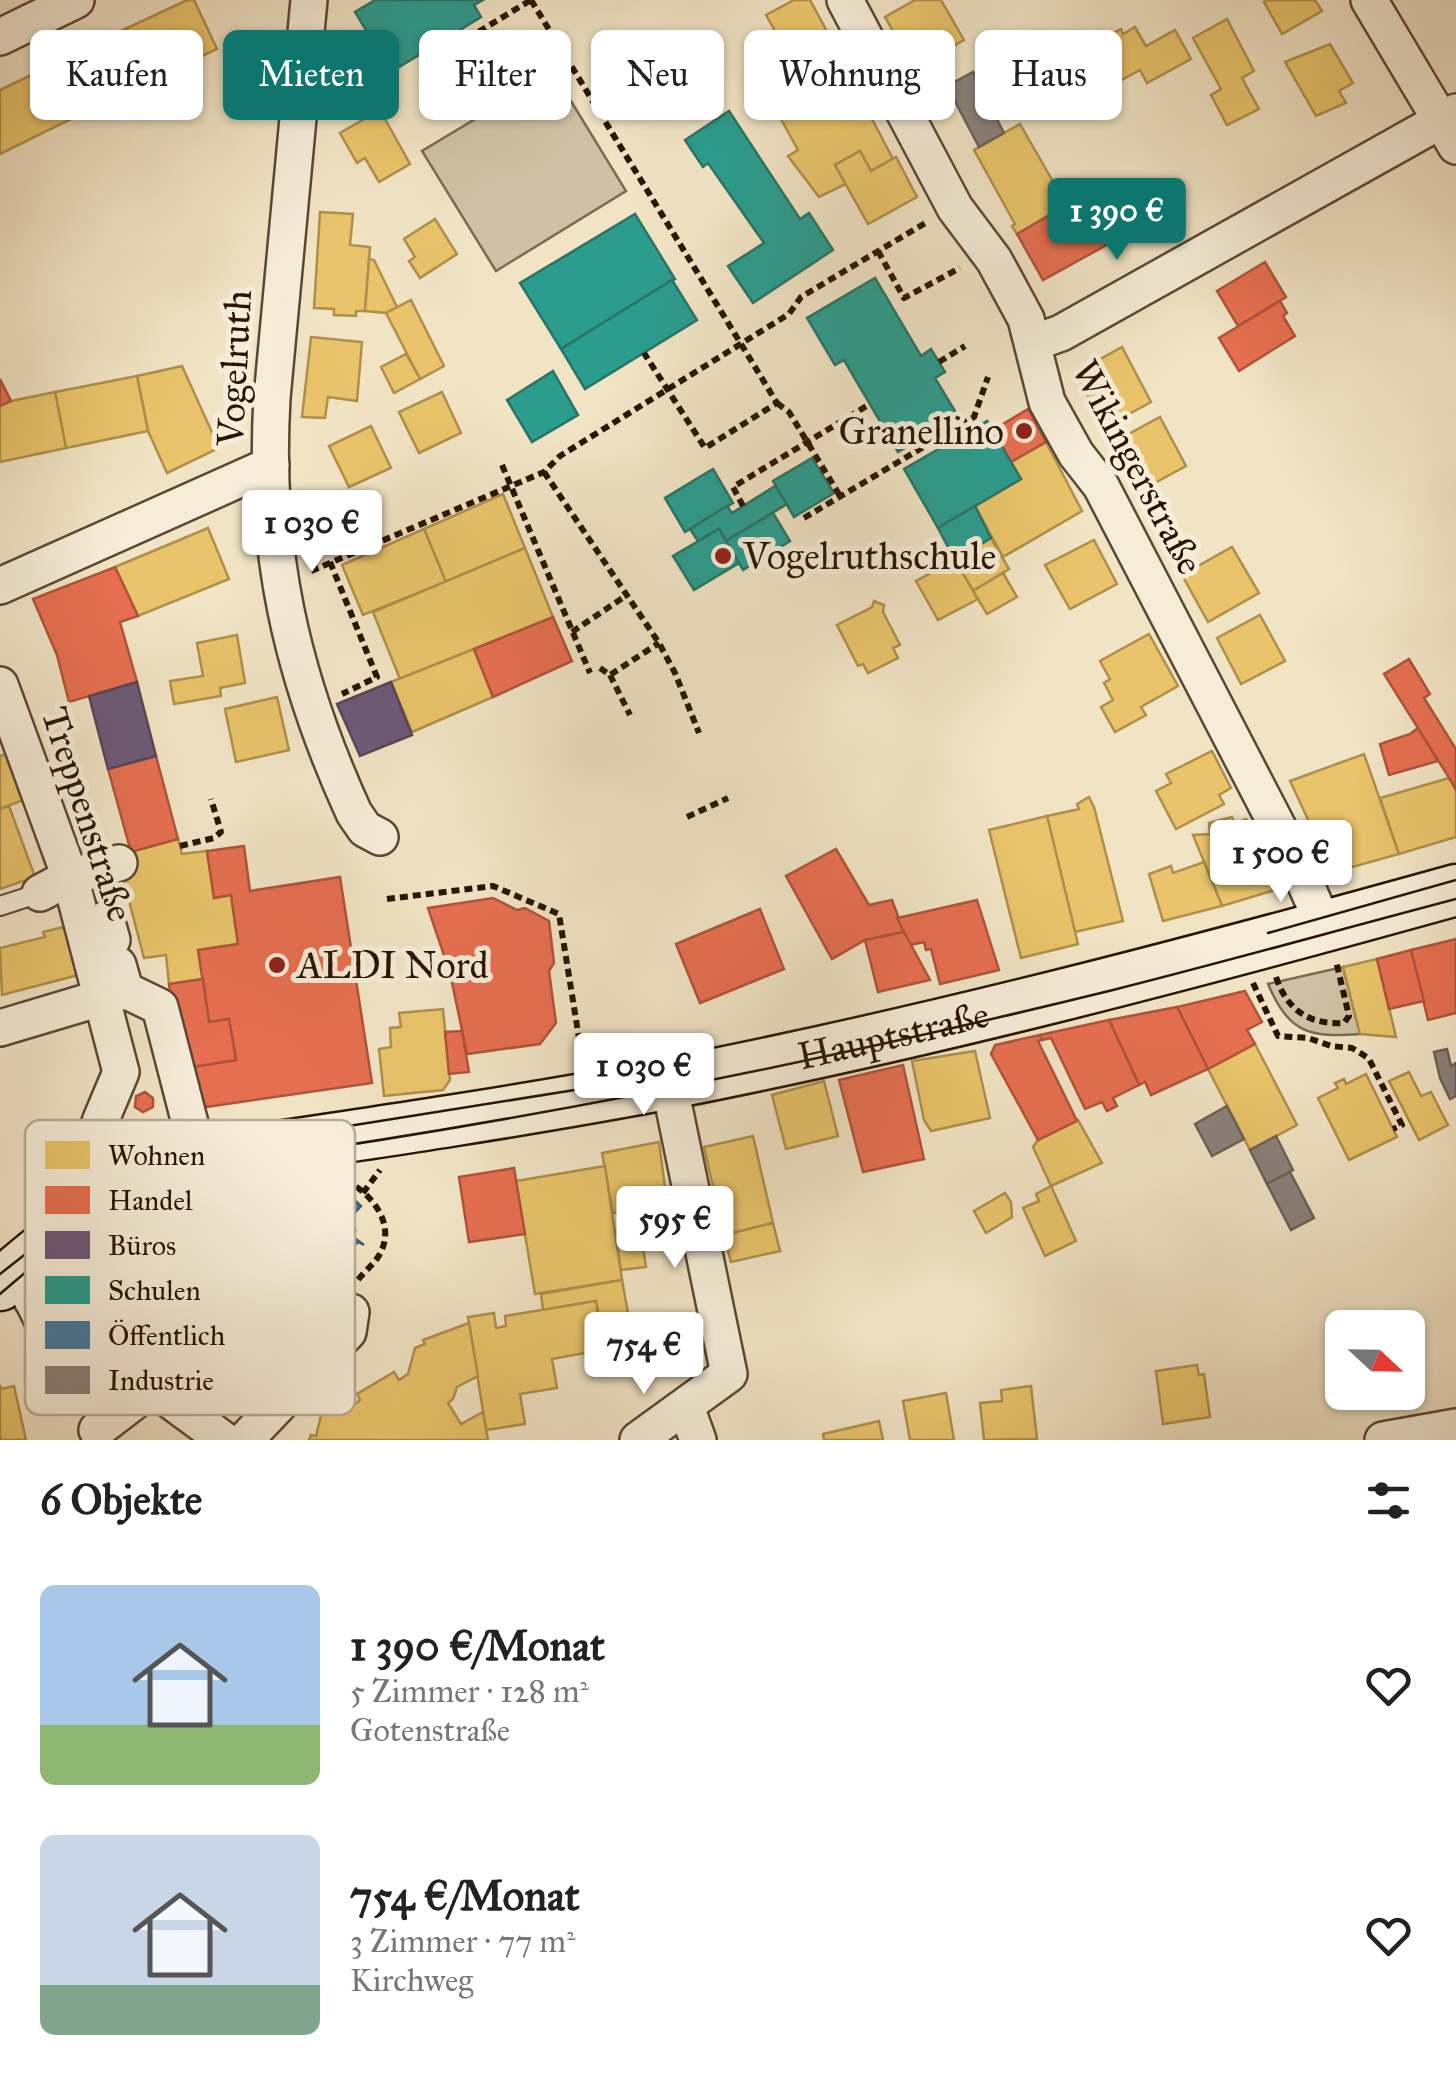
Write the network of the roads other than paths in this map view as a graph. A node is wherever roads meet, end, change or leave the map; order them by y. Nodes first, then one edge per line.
1 (76, 0) edge
2 (309, 0) edge
3 (845, 0) edge
4 (1369, 0) edge
5 (0, 37) edge
6 (1450, 126) edge
7 (1033, 342) junction
8 (271, 465) junction
9 (0, 586) edge
10 (3, 700) edge
11 (380, 838) dead end
12 (1456, 890) edge
13 (0, 906) edge
14 (98, 925) junction
15 (1329, 941) junction
16 (0, 1028) edge
17 (669, 1083) junction
18 (101, 1120) edge
19 (190, 1120) edge
20 (355, 1135) edge
21 (25, 1265) edge
22 (0, 1285) edge
23 (686, 1407) junction
24 (190, 1415) edge
25 (268, 1415) edge
26 (1456, 1428) edge
27 (224, 1440) edge
28 (245, 1440) edge
29 (638, 1440) edge
30 (698, 1440) edge
31 (1383, 1440) edge

1 - 5 street
2 - 8 street, Vogelruth
3 - 7 street, Wikingerstraße
4 - 6 street
6 - 7 street
7 - 15 street, Wikingerstraße
8 - 9 street
8 - 11 street, Vogelruth
10 - 14 street, Treppenstraße
12 - 15 street, Hauptstraße
13 - 14 lane
14 - 16 street
14 - 18 street, Treppenstraße
14 - 19 street
15 - 17 street, Hauptstraße
17 - 20 street, Hauptstraße
17 - 23 street
21 - 22 street, Hauptstraße
23 - 29 street
23 - 30 street
24 - 27 street
25 - 28 street
26 - 31 street

